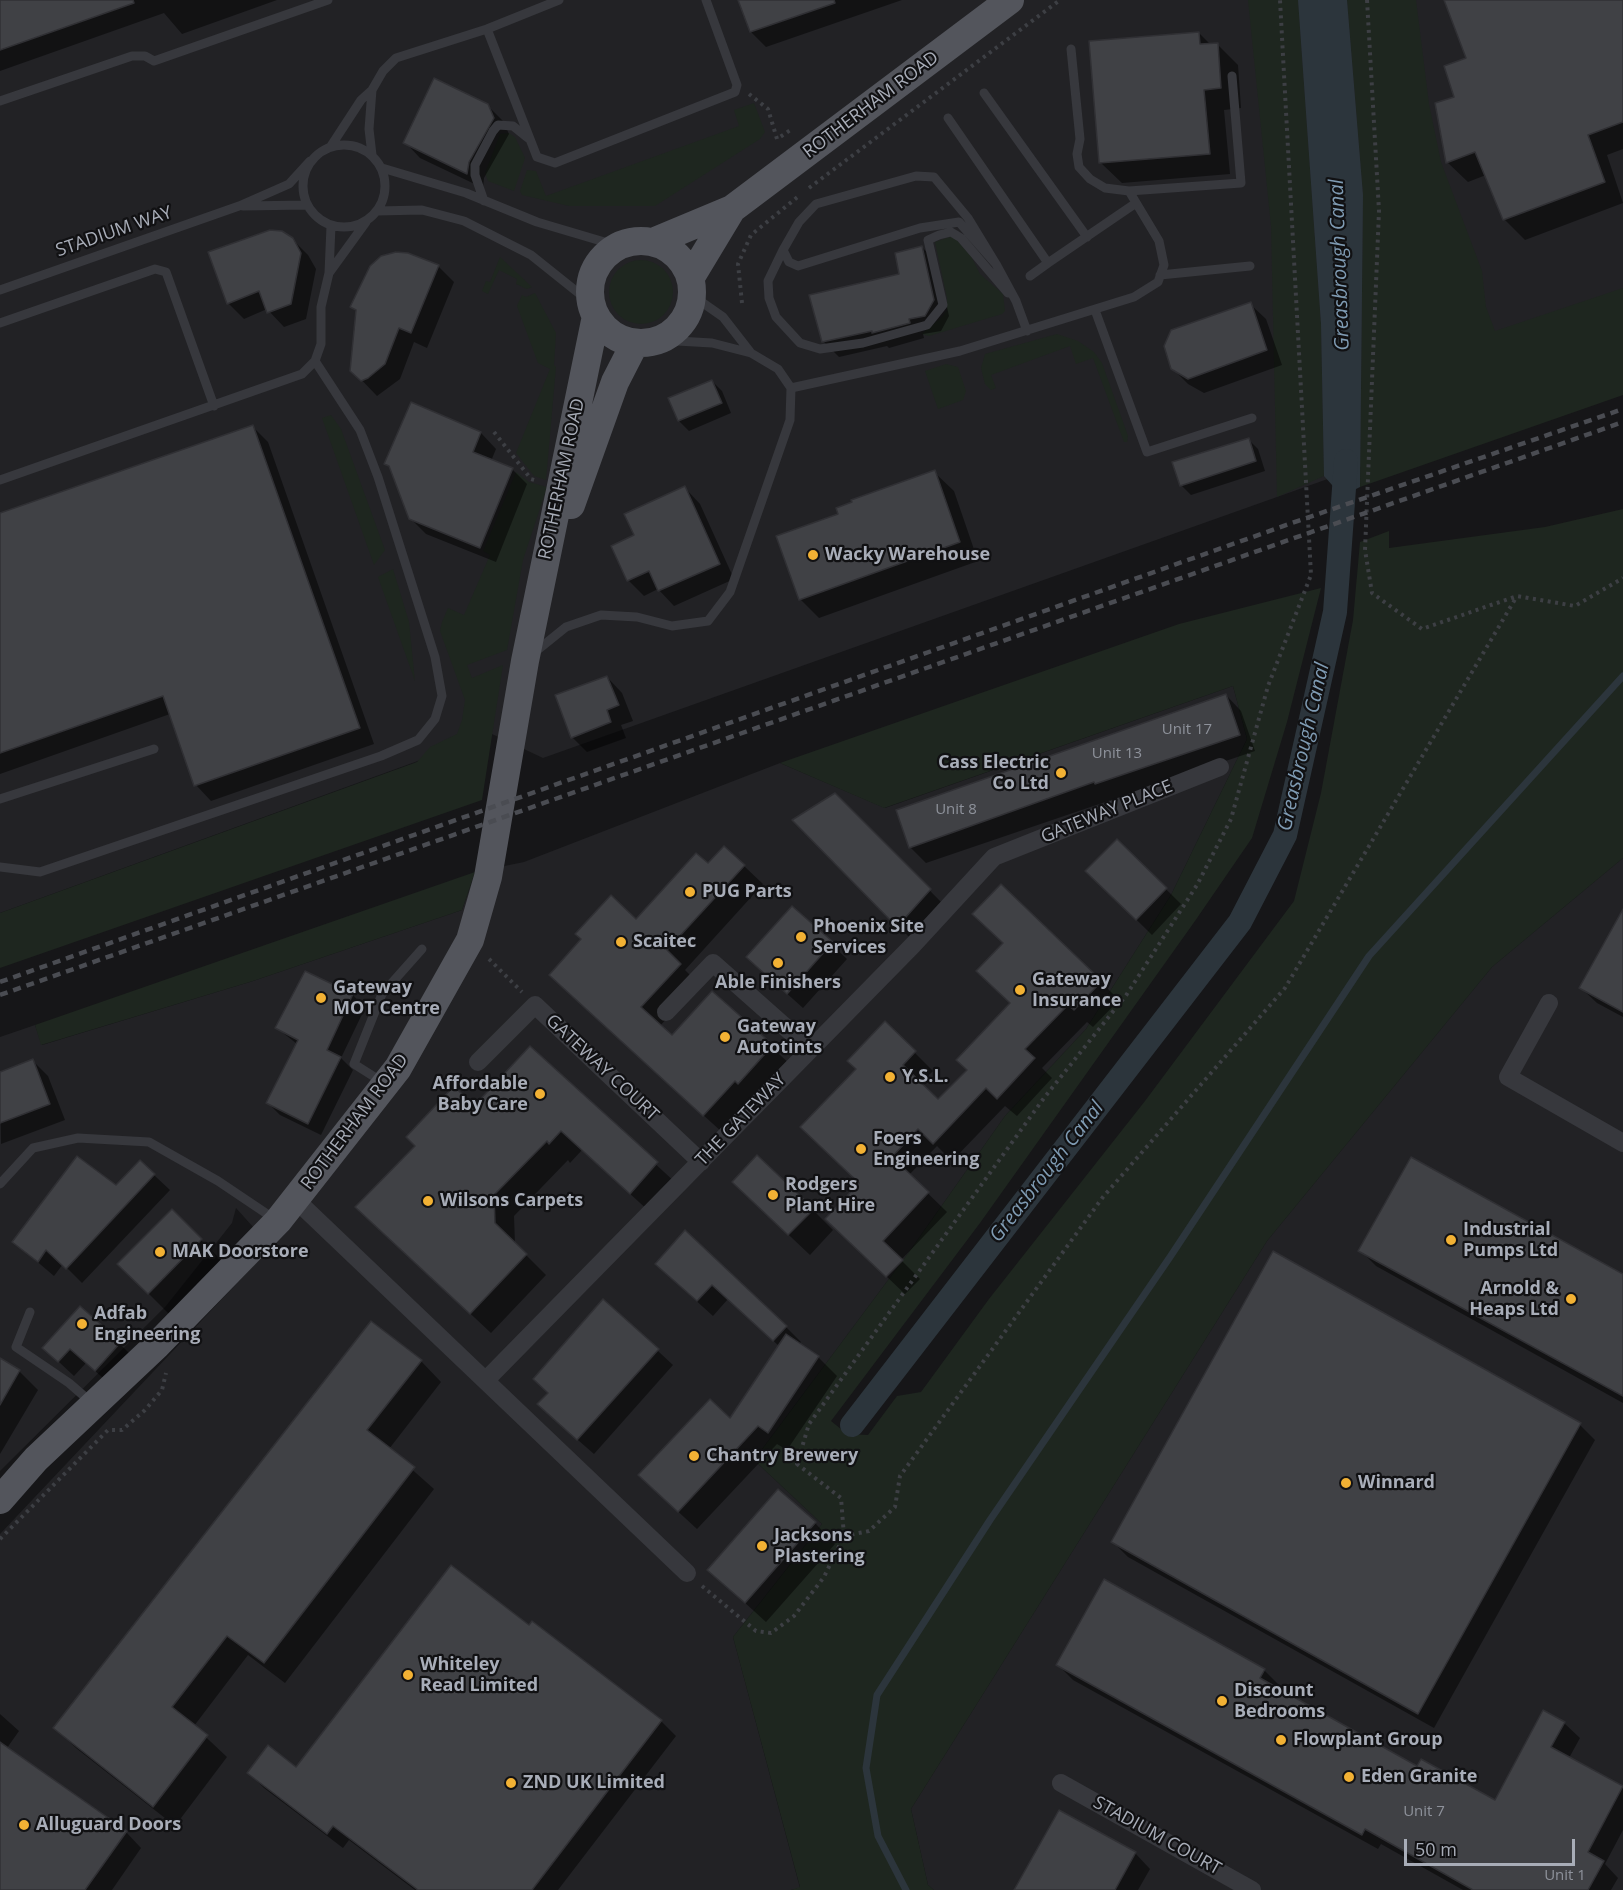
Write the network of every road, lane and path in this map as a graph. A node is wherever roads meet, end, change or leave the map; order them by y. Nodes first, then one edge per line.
1 (328, 0) edge
2 (559, 0) edge
3 (706, 0) edge
4 (1010, 0) edge
5 (1060, 0) edge
6 (1280, 0) edge
7 (1367, 0) edge
8 (487, 29) junction
9 (1071, 49) dead end
10 (1232, 76) dead end
11 (737, 85) junction
12 (372, 90) junction
13 (984, 93) dead end
14 (0, 101) edge
15 (948, 118) dead end
16 (795, 127) dead end
17 (532, 142) junction
18 (331, 146) junction
19 (372, 155) junction
20 (310, 161) junction
21 (382, 168) junction
22 (1129, 191) junction
23 (484, 201) junction
24 (1136, 203) junction
25 (239, 206) junction
26 (307, 206) junction
27 (732, 209) junction
28 (377, 212) junction
29 (366, 222) junction
30 (331, 226) junction
31 (1087, 237) junction
32 (653, 242) junction
33 (618, 246) junction
34 (783, 250) junction
35 (1048, 263) junction
36 (996, 264) junction
37 (1250, 266) dead end
38 (329, 273) junction
39 (1160, 275) junction
40 (1030, 276) dead end
41 (692, 287) junction
42 (0, 290) edge
43 (1016, 301) junction
44 (742, 303) dead end
45 (593, 309) junction
46 (1095, 310) junction
47 (0, 323) edge
48 (1027, 331) junction
49 (647, 342) junction
50 (751, 353) junction
51 (315, 361) junction
52 (791, 388) junction
53 (214, 406) junction
54 (1252, 418) dead end
55 (494, 432) dead end
56 (0, 480) edge
57 (560, 487) junction
58 (1623, 578) edge
59 (1517, 596) junction
60 (536, 606) junction
61 (525, 661) junction
62 (154, 749) dead end
63 (1220, 767) dead end
64 (0, 799) edge
65 (994, 857) joint
66 (0, 867) edge
67 (470, 940) junction
68 (422, 949) dead end
69 (1549, 1003) dead end
70 (535, 1005) junction
71 (666, 1012) dead end
72 (810, 1049) junction
73 (478, 1062) dead end
74 (386, 1084) junction
75 (1623, 1143) edge
76 (701, 1162) junction
77 (0, 1184) edge
78 (287, 1210) junction
79 (30, 1312) dead end
80 (486, 1380) junction
81 (93, 1405) junction
82 (0, 1500) edge
83 (844, 1536) junction
84 (687, 1573) joint
85 (1061, 1783) dead end
86 (1252, 1890) edge

1 - 14 lane
2 - 8 lane
3 - 11 lane
4 - 27 main road, ROTHERHAM ROAD
5 - 44 path
6 - 83 path
7 - 59 path
8 - 12 lane
8 - 17 lane
9 - 22 lane
10 - 22 lane
11 - 16 path
11 - 17 lane
12 - 18 lane
12 - 19 lane
13 - 31 lane
15 - 35 lane
17 - 23 lane
18 - 19 lane
18 - 20 lane
19 - 21 lane
20 - 25 lane, STADIUM WAY
20 - 26 lane
21 - 23 lane
21 - 28 lane
22 - 24 lane
23 - 33 lane
24 - 31 lane
24 - 39 lane
25 - 26 lane, STADIUM WAY
25 - 42 lane, STADIUM WAY
26 - 30 lane
27 - 32 main road, ROTHERHAM ROAD
27 - 41 main road, ROTHERHAM ROAD
28 - 29 lane
28 - 45 lane
29 - 30 lane
29 - 38 lane
30 - 38 lane
31 - 35 lane
32 - 33 main road, ROTHERHAM ROAD
32 - 41 main road
33 - 45 main road, ROTHERHAM ROAD
34 - 36 lane
34 - 36 lane
34 - 43 lane
35 - 40 lane
36 - 43 lane
37 - 39 lane
38 - 51 lane
39 - 46 lane
41 - 49 main road, ROTHERHAM ROAD
41 - 50 lane
43 - 48 lane
45 - 49 main road
45 - 57 main road, ROTHERHAM ROAD
46 - 48 lane
46 - 54 lane
47 - 53 lane
48 - 52 lane
49 - 50 lane
49 - 60 main road, ROTHERHAM ROAD
50 - 52 lane
51 - 53 lane
51 - 66 lane
52 - 61 lane
53 - 56 lane
55 - 57 path
57 - 60 main road, ROTHERHAM ROAD
58 - 59 path
59 - 83 path
60 - 61 main road, ROTHERHAM ROAD
61 - 67 main road, ROTHERHAM ROAD
62 - 64 lane
63 - 65 street, GATEWAY PLACE
65 - 72 street, THE GATEWAY
67 - 70 path
67 - 74 main road, ROTHERHAM ROAD
68 - 74 lane
69 - 75 street
70 - 73 street, GATEWAY COURT
70 - 76 street, GATEWAY COURT
71 - 72 street
72 - 76 street, THE GATEWAY
74 - 78 main road, ROTHERHAM ROAD
76 - 80 street, THE GATEWAY
77 - 78 lane
78 - 80 street
78 - 81 main road, ROTHERHAM ROAD
79 - 81 lane
80 - 84 street
81 - 82 main road, ROTHERHAM ROAD
83 - 84 path
85 - 86 street, STADIUM COURT

